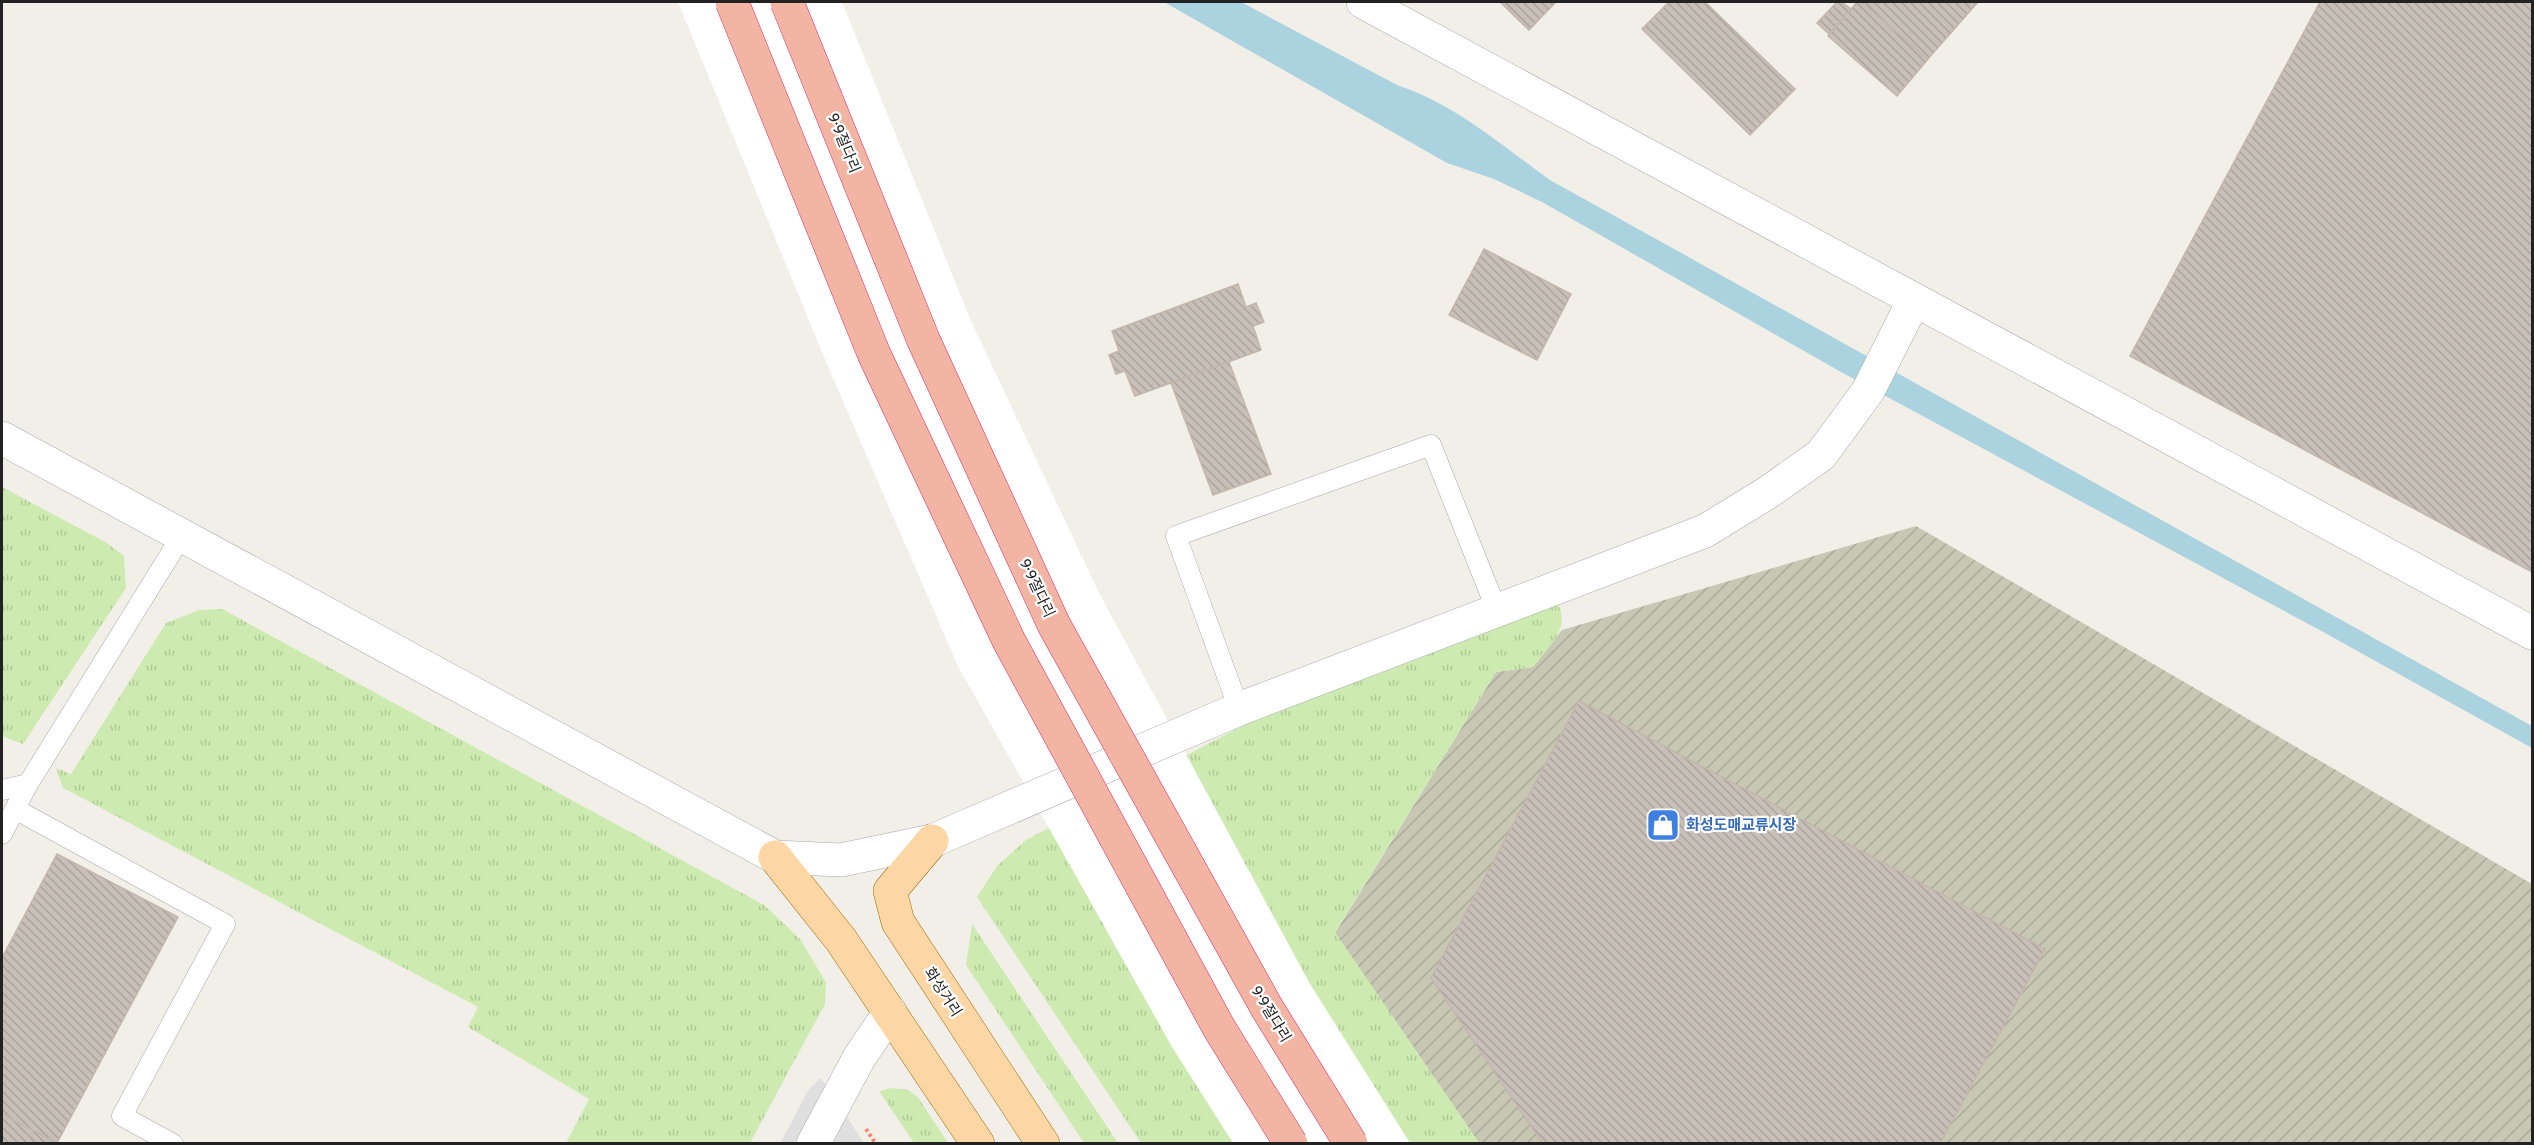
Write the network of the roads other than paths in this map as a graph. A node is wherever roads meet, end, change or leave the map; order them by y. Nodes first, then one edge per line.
1 (732, 2) edge
2 (787, 2) edge
3 (1363, 2) edge
4 (1914, 300) junction
5 (2, 438) edge
6 (181, 537) junction
7 (1497, 611) junction
8 (2532, 633) edge
9 (1239, 710) junction
10 (28, 784) junction
11 (2, 790) edge
12 (15, 809) junction
13 (2, 834) edge
14 (932, 841) junction
15 (775, 857) junction
16 (891, 1012) junction
17 (173, 1143) edge
18 (813, 1143) edge
19 (978, 1143) edge
20 (1043, 1143) edge
21 (1291, 1143) edge
22 (1351, 1143) edge

1 - 21 highway, bridge
2 - 22 highway, 9·9절다리, bridge
3 - 4 street
4 - 7 street
4 - 8 street
5 - 6 street
6 - 10 lane
6 - 15 street
7 - 9 street
7 - 9 lane
9 - 14 street
10 - 11 lane
10 - 12 lane
12 - 13 lane
12 - 17 lane
14 - 15 street
14 - 20 main road, 화성거리
15 - 16 main road
16 - 18 street
16 - 19 main road

